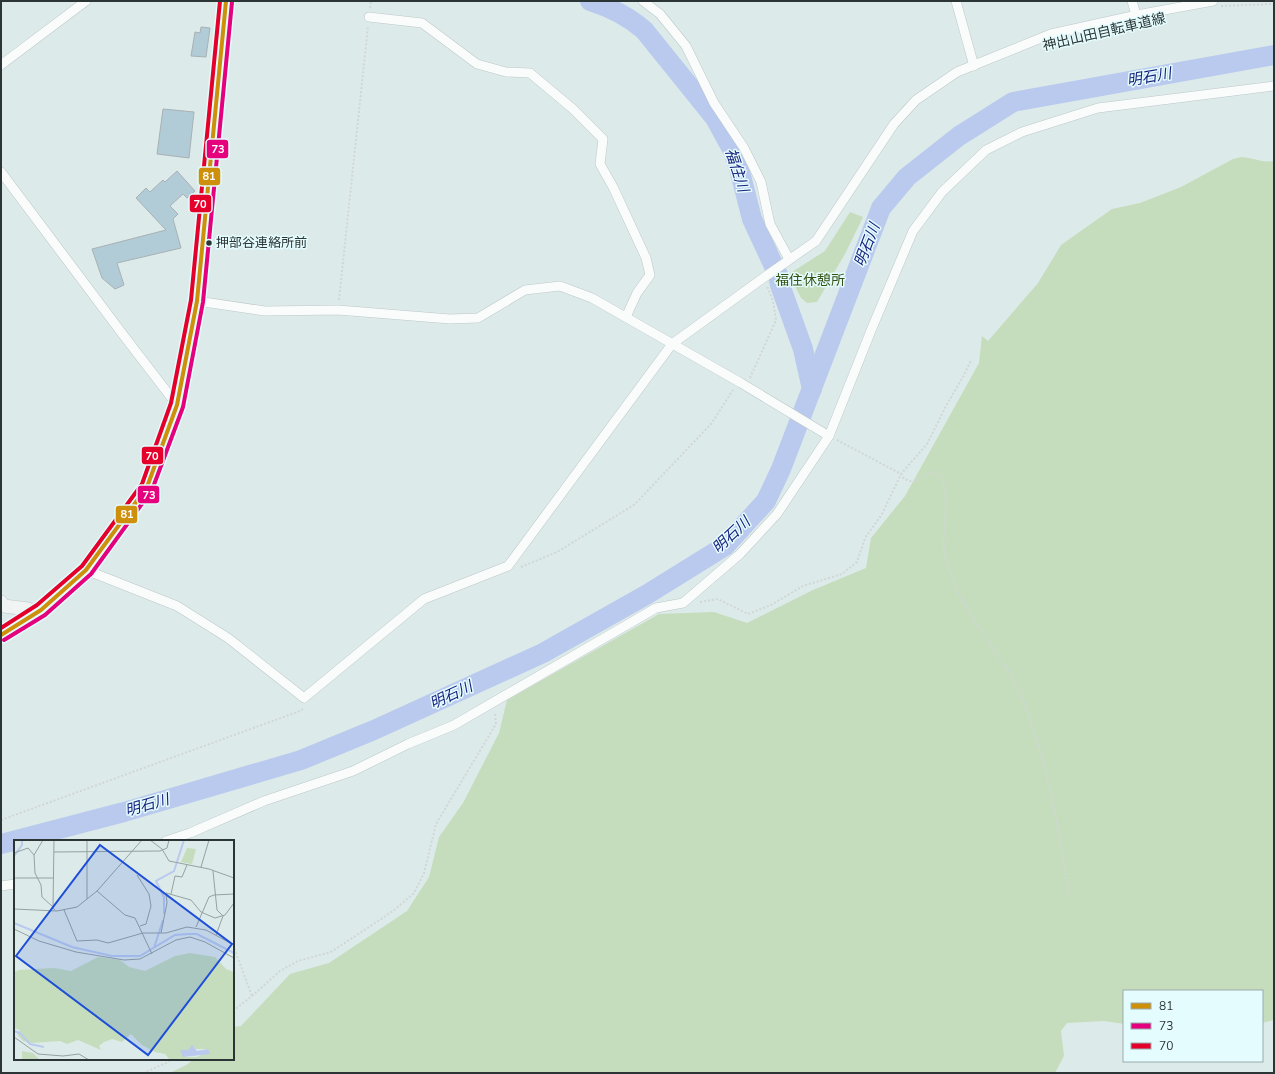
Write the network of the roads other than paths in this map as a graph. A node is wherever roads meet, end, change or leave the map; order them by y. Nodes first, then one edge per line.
1 (86, 1) edge
2 (226, 1) edge
3 (643, 1) edge
4 (956, 1) edge
5 (1132, 1) edge
6 (1216, 4) edge
7 (1136, 15) junction
8 (369, 17) road end
9 (1, 65) edge
10 (974, 66) junction
11 (1274, 86) edge
12 (1, 172) edge
13 (789, 259) junction
14 (197, 301) junction
15 (626, 317) junction
16 (672, 344) junction
17 (177, 405) junction
18 (829, 436) junction
19 (86, 570) junction
20 (2, 604) edge
21 (35, 610) junction
22 (1, 635) edge
23 (169, 840) edge
24 (14, 884) edge
25 (1, 886) edge

1 - 9 street
2 - 14 main road
3 - 13 street
4 - 10 street
5 - 7 street
6 - 7 street
7 - 10 street
8 - 15 street
10 - 13 street
11 - 18 street
12 - 17 street
13 - 16 street
14 - 15 street
14 - 17 main road
15 - 16 street
16 - 18 street
16 - 19 street
17 - 19 main road
18 - 23 street
19 - 21 main road
20 - 21 main road
21 - 22 main road
24 - 25 street

